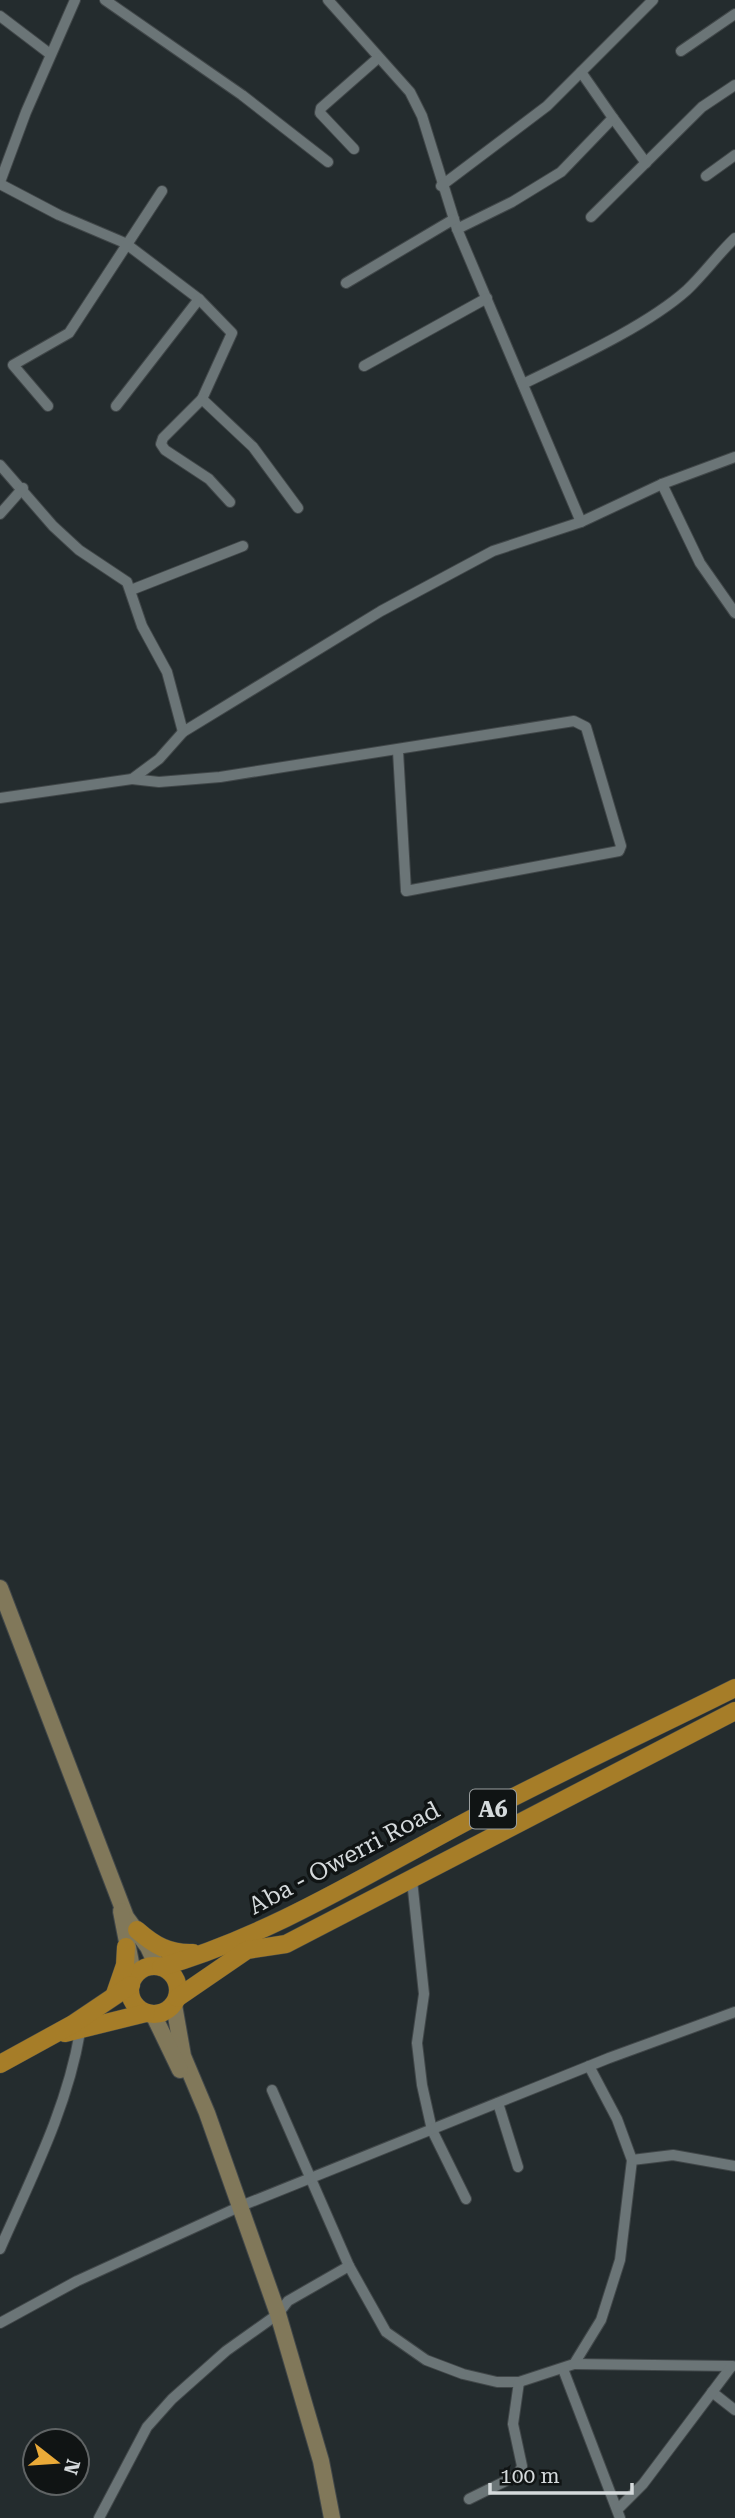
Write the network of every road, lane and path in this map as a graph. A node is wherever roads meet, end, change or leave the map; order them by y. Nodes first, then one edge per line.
1 (75, 0) edge
2 (105, 0) edge
3 (328, 0) edge
4 (648, 1) edge
5 (735, 14) edge
6 (0, 16) edge
7 (681, 51) dead end
8 (50, 54) junction
9 (378, 58) junction
10 (581, 72) junction
11 (735, 85) edge
12 (613, 118) junction
13 (354, 149) dead end
14 (735, 155) edge
15 (328, 162) dead end
16 (646, 163) junction
17 (706, 176) dead end
18 (0, 183) edge
19 (441, 186) junction
20 (162, 191) dead end
21 (591, 217) dead end
22 (456, 224) junction
23 (735, 238) edge
24 (125, 243) junction
25 (346, 283) dead end
26 (486, 298) junction
27 (199, 299) junction
28 (364, 366) dead end
29 (523, 384) junction
30 (202, 399) junction
31 (48, 406) dead end
32 (116, 406) dead end
33 (735, 457) edge
34 (0, 465) edge
35 (662, 484) junction
36 (23, 488) junction
37 (230, 502) dead end
38 (298, 508) dead end
39 (0, 514) edge
40 (581, 522) junction
41 (243, 546) dead end
42 (131, 590) junction
43 (735, 613) edge
44 (183, 732) junction
45 (398, 751) junction
46 (132, 779) junction
47 (0, 798) edge
48 (0, 1588) edge
49 (735, 1688) edge
50 (735, 1712) edge
51 (412, 1880) junction
52 (120, 1901) junction
53 (137, 1930) junction
54 (126, 1947) junction
55 (210, 1953) junction
56 (159, 1966) junction
57 (132, 1981) junction
58 (115, 1995) junction
59 (175, 2001) junction
60 (735, 2012) edge
61 (150, 2014) junction
62 (80, 2032) junction
63 (49, 2038) junction
64 (0, 2064) edge
65 (589, 2066) junction
66 (272, 2090) dead end
67 (498, 2103) junction
68 (207, 2113) junction
69 (432, 2130) junction
70 (632, 2160) junction
71 (518, 2166) dead end
72 (735, 2166) edge
73 (310, 2180) junction
74 (466, 2199) dead end
75 (241, 2206) junction
76 (0, 2249) edge
77 (349, 2266) junction
78 (278, 2314) junction
79 (0, 2323) edge
80 (574, 2364) junction
81 (733, 2365) edge
82 (563, 2369) junction
83 (519, 2382) junction
84 (712, 2392) junction
85 (735, 2410) edge
86 (469, 2499) dead end
87 (619, 2514) edge
88 (99, 2518) edge
89 (332, 2518) edge

1 - 8 street
2 - 15 street
3 - 9 street
4 - 10 street
5 - 7 street
6 - 8 street
8 - 18 street
9 - 13 street
9 - 19 street
10 - 12 street
10 - 19 street
11 - 16 street
12 - 16 street
12 - 22 street
14 - 17 street
16 - 21 street
18 - 24 street
19 - 22 street
20 - 24 street
22 - 25 street
22 - 26 street
23 - 29 street
24 - 27 street
24 - 31 street
26 - 28 street
26 - 29 street
27 - 30 street
27 - 32 street
29 - 40 street
30 - 37 street
30 - 38 street
33 - 35 street
34 - 36 street
35 - 40 street
35 - 43 street
36 - 39 street
36 - 42 street
40 - 44 street
41 - 42 street
42 - 44 street
44 - 46 street
45 - 45 street
45 - 46 street
46 - 47 street
48 - 52 main road
49 - 55 highway, Aba - Owerri Road / A6
50 - 51 highway, Aba - Owerri Road / A6
51 - 59 highway, Aba - Owerri Road / A6
51 - 69 street
52 - 53 main road
52 - 54 main road
53 - 55 highway
53 - 56 main road
54 - 57 main road
54 - 58 highway
55 - 56 highway, Aba - Owerri Road / A6
56 - 57 highway, Aba - Owerri Road / A6
56 - 59 highway
57 - 58 highway, Aba - Owerri Road / A6
57 - 61 highway
58 - 63 highway, Aba - Owerri Road / A6
59 - 61 highway, Aba - Owerri Road / A6
59 - 68 main road
60 - 65 street
61 - 62 highway, Aba - Owerri Road / A6
61 - 68 main road
62 - 63 highway, Aba - Owerri Road / A6
62 - 76 street
63 - 64 highway, Aba - Owerri Road / A6
65 - 67 street
65 - 70 street
66 - 73 street
67 - 69 street
67 - 71 street
68 - 75 main road
69 - 73 street
69 - 74 street
70 - 72 street
70 - 80 street
73 - 75 street
73 - 77 street
75 - 78 main road
75 - 79 street
77 - 78 street
77 - 83 street
78 - 88 street
78 - 89 main road
80 - 81 street
80 - 82 street
81 - 84 street
82 - 83 street
82 - 87 street
83 - 86 street
84 - 85 street
84 - 87 street

